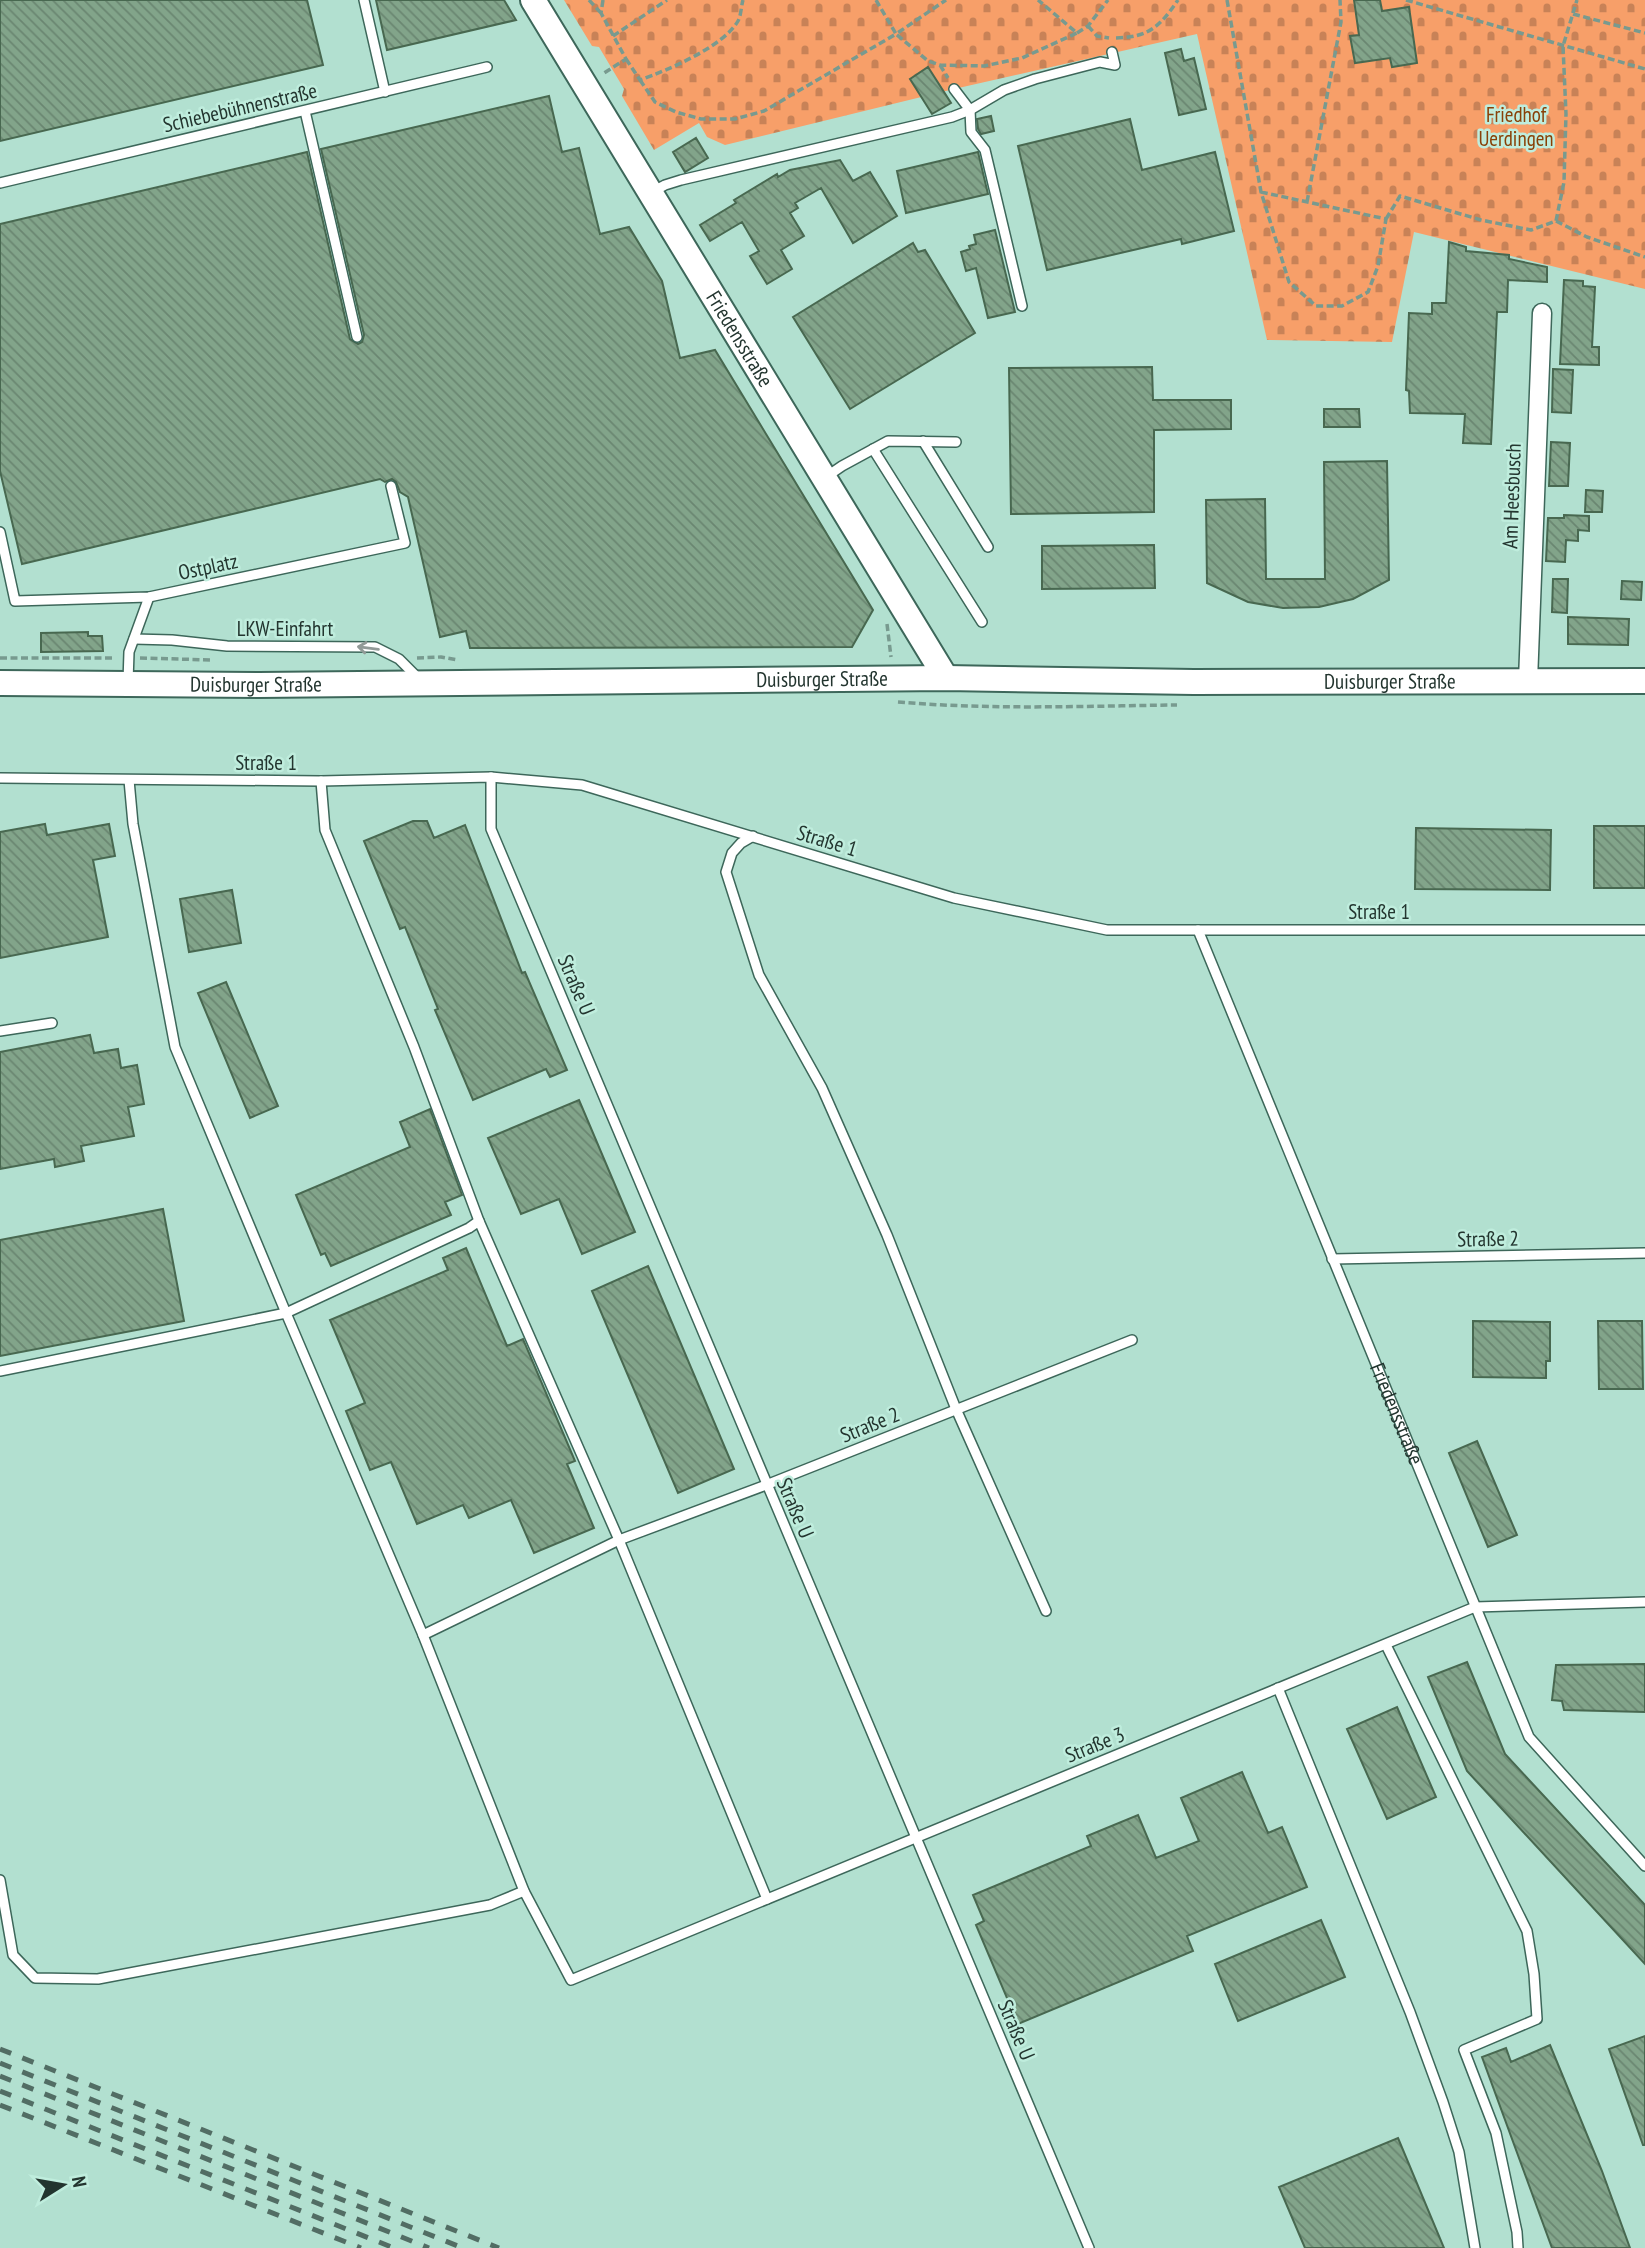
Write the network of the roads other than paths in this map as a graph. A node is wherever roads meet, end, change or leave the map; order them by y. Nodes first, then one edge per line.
1 (364, 0) edge
2 (534, 0) edge
3 (1112, 52) dead end
4 (487, 67) dead end
5 (954, 89) dead end
6 (385, 92) junction
7 (970, 110) junction
8 (305, 111) junction
9 (0, 183) edge
10 (651, 192) junction
11 (1022, 306) dead end
12 (1542, 313) dead end
13 (357, 337) dead end
14 (923, 441) junction
15 (956, 442) dead end
16 (873, 449) junction
17 (825, 478) junction
18 (391, 486) dead end
19 (0, 532) edge
20 (988, 547) dead end
21 (149, 597) junction
22 (982, 622) dead end
23 (134, 639) junction
24 (946, 678) junction
25 (1528, 681) junction
26 (1645, 681) edge
27 (0, 683) edge
28 (424, 683) junction
29 (128, 684) junction
30 (491, 777) junction
31 (0, 778) edge
32 (129, 780) junction
33 (321, 781) junction
34 (753, 836) junction
35 (1198, 930) junction
36 (1645, 930) edge
37 (52, 1023) dead end
38 (0, 1031) edge
39 (480, 1221) junction
40 (1645, 1253) edge
41 (1332, 1259) junction
42 (286, 1313) junction
43 (1132, 1339) dead end
44 (0, 1371) edge
45 (956, 1409) junction
46 (766, 1485) junction
47 (619, 1540) junction
48 (1645, 1602) edge
49 (1475, 1607) junction
50 (1046, 1611) dead end
51 (423, 1635) junction
52 (1387, 1645) junction
53 (1278, 1688) junction
54 (917, 1837) junction
55 (1645, 1866) edge
56 (0, 1880) edge
57 (524, 1891) junction
58 (767, 1899) junction
59 (1089, 2248) edge
60 (1475, 2248) edge
61 (1518, 2248) edge

1 - 6 lane
2 - 10 main road, Friedensstraße
3 - 7 lane
4 - 6 lane, Schiebebühnenstraße
5 - 7 lane
6 - 8 lane, Schiebebühnenstraße
7 - 10 lane
7 - 11 lane
8 - 9 lane, Schiebebühnenstraße
8 - 13 lane
10 - 17 main road, Friedensstraße
12 - 25 street, Am Heesbusch
14 - 15 lane
14 - 16 lane
14 - 20 lane
16 - 17 lane
16 - 22 lane
17 - 24 main road, Friedensstraße
18 - 21 lane, Ostplatz
19 - 21 lane, Ostplatz
21 - 23 lane
28 -> 23 lane, LKW-Einfahrt
23 - 29 lane
24 - 25 main road, Duisburger Straße
24 - 28 main road, Duisburger Straße
25 - 26 main road, Duisburger Straße
27 - 29 main road, Duisburger Straße
28 - 29 main road, Duisburger Straße
30 - 33 lane, Straße 1
30 - 34 lane, Straße 1
30 - 46 lane, Straße U
31 - 32 lane, Straße 1
32 - 33 lane, Straße 1
32 - 42 lane
33 - 39 lane
34 - 35 lane, Straße 1
34 - 45 lane
35 - 36 lane, Straße 1
35 - 41 lane, Friedensstraße
37 - 38 lane
39 - 42 lane
39 - 47 lane
40 - 41 lane, Straße 2
41 - 49 lane, Friedensstraße
42 - 44 lane
42 - 51 lane
43 - 45 lane, Straße 2
45 - 46 lane, Straße 2
45 - 50 lane
46 - 47 lane, Straße 2
46 - 54 lane, Straße U
47 - 51 lane, Straße 2
47 - 58 lane
48 - 49 lane, Straße 3
49 - 52 lane, Straße 3
49 - 55 lane, Friedensstraße
51 - 57 lane
52 - 53 lane, Straße 3
52 - 61 lane
53 - 54 lane, Straße 3
53 - 60 lane
54 - 58 lane, Straße 3
54 - 59 lane, Straße U
56 - 57 lane
57 - 58 lane, Straße 3

